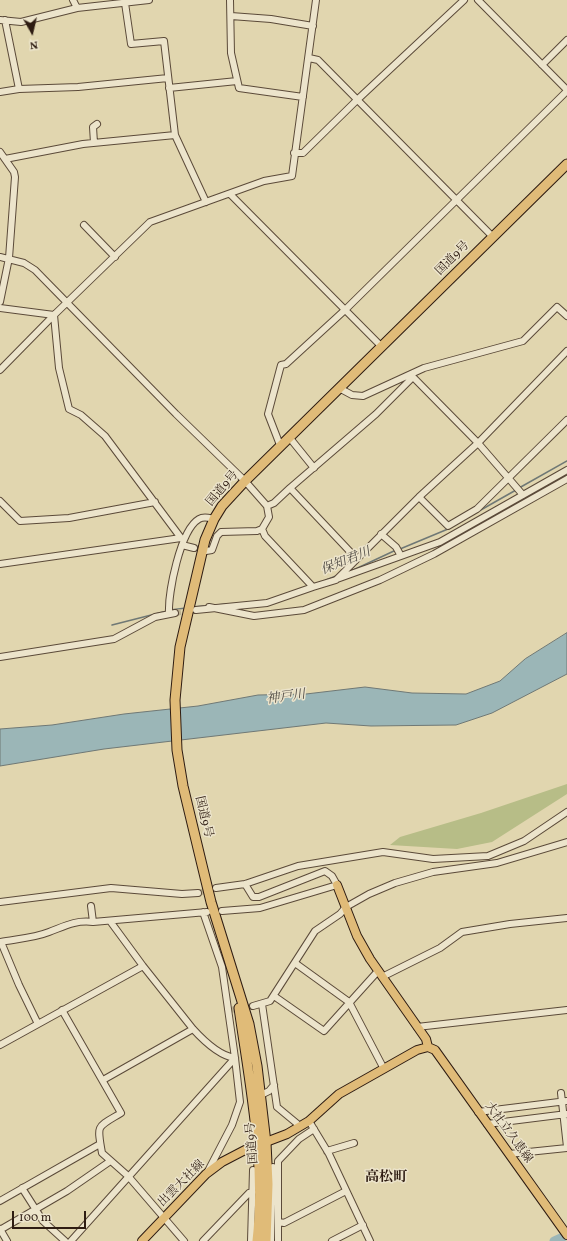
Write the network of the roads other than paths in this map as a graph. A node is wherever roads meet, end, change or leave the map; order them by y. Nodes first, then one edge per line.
1 (73, 0) edge
2 (149, 0) edge
3 (230, 0) edge
4 (316, 0) edge
5 (464, 0) edge
6 (478, 0) edge
7 (125, 3) junction
8 (77, 8) junction
9 (231, 16) junction
10 (3, 20) edge
11 (313, 26) junction
12 (567, 40) edge
13 (309, 58) junction
14 (542, 65) junction
15 (168, 78) junction
16 (237, 81) junction
17 (18, 88) junction
18 (169, 88) junction
19 (567, 91) edge
20 (0, 92) edge
21 (303, 97) junction
22 (357, 100) junction
23 (97, 124) dead end
24 (175, 135) junction
25 (94, 143) junction
26 (0, 152) edge
27 (294, 153) junction
28 (5, 159) junction
29 (567, 164) edge
30 (230, 194) junction
31 (457, 199) junction
32 (206, 202) junction
33 (84, 224) dead end
34 (493, 236) junction
35 (0, 257) edge
36 (116, 257) junction
37 (9, 258) junction
38 (0, 302) edge
39 (68, 302) junction
40 (0, 308) edge
41 (346, 309) junction
42 (54, 316) junction
43 (567, 316) edge
44 (381, 346) junction
45 (567, 352) edge
46 (0, 370) edge
47 (412, 375) junction
48 (339, 388) junction
49 (567, 420) edge
50 (289, 437) junction
51 (478, 443) junction
52 (280, 445) junction
53 (314, 468) junction
54 (567, 470) edge
55 (509, 478) junction
56 (567, 479) edge
57 (245, 481) junction
58 (290, 488) junction
59 (523, 495) junction
60 (419, 497) junction
61 (0, 501) edge
62 (155, 502) junction
63 (268, 506) junction
64 (214, 519) junction
65 (262, 530) junction
66 (382, 534) junction
67 (183, 538) junction
68 (182, 545) junction
69 (194, 548) dead end
70 (206, 551) dead end
71 (401, 556) junction
72 (356, 558) junction
73 (0, 564) edge
74 (336, 580) junction
75 (313, 587) junction
76 (209, 608) junction
77 (196, 610) tunnel mouth
78 (0, 658) edge
79 (567, 812) edge
80 (567, 842) edge
81 (246, 884) junction
82 (337, 885) junction
83 (216, 888) tunnel mouth
84 (198, 893) tunnel mouth
85 (0, 902) edge
86 (91, 906) dead end
87 (346, 907) junction
88 (222, 911) dead end
89 (567, 918) edge
90 (110, 921) junction
91 (93, 922) junction
92 (0, 942) edge
93 (295, 963) junction
94 (143, 966) junction
95 (234, 974) junction
96 (380, 974) junction
97 (274, 996) junction
98 (349, 1002) junction
99 (262, 1004) junction
100 (253, 1006) tunnel mouth
101 (62, 1010) junction
102 (567, 1010) edge
103 (38, 1024) junction
104 (417, 1027) junction
105 (193, 1029) junction
106 (0, 1045) edge
107 (428, 1047) junction
108 (235, 1058) junction
109 (384, 1069) junction
110 (103, 1080) junction
111 (274, 1085) junction
112 (560, 1093) dead end
113 (261, 1095) junction
114 (564, 1101) edge
115 (478, 1112) junction
116 (565, 1114) edge
117 (309, 1121) junction
118 (486, 1124) junction
119 (300, 1126) junction
120 (314, 1129) junction
121 (354, 1143) dead end
122 (100, 1144) junction
123 (262, 1145) junction
124 (567, 1148) edge
125 (327, 1151) junction
126 (509, 1154) junction
127 (109, 1162) junction
128 (273, 1167) dead end
129 (253, 1170) dead end
130 (206, 1174) junction
131 (128, 1176) junction
132 (270, 1187) junction
133 (22, 1188) junction
134 (346, 1191) junction
135 (253, 1192) junction
136 (0, 1201) edge
137 (35, 1210) junction
138 (164, 1218) junction
139 (279, 1222) junction
140 (363, 1226) junction
141 (0, 1229) edge
142 (567, 1235) edge
143 (253, 1239) edge
144 (7, 1241) edge
145 (65, 1241) edge
146 (71, 1241) edge
147 (142, 1241) edge
148 (184, 1241) edge
149 (203, 1241) edge
150 (266, 1241) edge
151 (277, 1241) edge
152 (332, 1241) edge
153 (370, 1241) edge

1 - 8 street
2 - 7 street
3 - 9 street
4 - 11 street
5 - 22 street
6 - 14 street
7 - 8 street
7 - 15 street
8 - 10 street
9 - 11 street
9 - 16 street
10 - 17 street
11 - 13 street
12 - 14 street
13 - 21 street
13 - 22 street
14 - 19 street
15 - 17 street
15 - 18 street
16 - 18 street
16 - 21 street
17 - 20 street
18 - 24 street
19 - 31 street
21 - 27 street
22 - 27 street
22 - 31 street
23 - 25 street
24 - 25 street
24 - 32 street
25 - 28 street
26 - 28 street
27 - 30 street
28 - 37 street
29 - 34 highway, 国道9号
30 - 32 street
30 - 41 street
31 - 34 street
31 - 41 street
32 - 36 street
33 - 36 street
34 - 44 highway, 国道9号
35 - 37 street
36 - 39 street
37 - 38 street
37 - 39 street
39 - 42 street
39 - 57 street
40 - 42 street
41 - 44 street
41 - 52 street
42 - 46 street
42 - 62 street
43 - 47 street
44 - 48 highway, 国道9号
45 - 51 street
47 - 48 street
47 - 51 street
47 - 53 street
48 - 50 highway, 国道9号
49 - 55 street
50 - 52 highway, 国道9号
50 - 53 street
51 - 55 street
51 - 60 street
52 - 57 highway, 国道9号
53 - 58 street
54 - 59 street
55 - 59 street
55 - 60 street
56 - 76 street
57 - 63 street
57 - 64 highway, 国道9号
58 - 63 street
58 - 72 street
59 - 71 street
60 - 66 street
61 - 62 street
62 - 67 street
63 - 65 street
64 - 67 street
64 - 95 highway, 国道9号
65 - 70 street
65 - 75 street
66 - 71 street
66 - 72 street
67 - 68 street
67 - 73 street
68 - 69 street
68 - 78 street
71 - 74 street
72 - 74 street
74 - 75 street
75 - 76 street
76 - 77 street
79 - 81 street
80 - 87 street
81 - 82 street
81 - 83 street
82 - 87 main road, 大社立久恵線
82 - 88 street
84 - 85 street
86 - 91 street
87 - 93 street
87 - 96 main road, 大社立久恵線
89 - 96 street
90 - 91 street
90 - 94 street
90 - 108 street
91 - 92 street
92 - 103 street
93 - 97 street
93 - 98 street
94 - 101 street
94 - 105 street
95 - 113 highway, 国道9号
95 - 123 highway, 国道9号
96 - 98 street
96 - 104 main road, 大社立久恵線
97 - 98 street
97 - 99 street
98 - 109 street
99 - 100 street
99 - 111 street
101 - 103 street
101 - 110 street
102 - 104 street
103 - 106 street
104 - 107 main road, 大社立久恵線
105 - 108 street
105 - 110 street
107 - 109 main road
107 - 115 main road, 大社立久恵線
108 - 130 street
108 - 131 street
109 - 117 main road
110 - 122 street
111 - 113 street
111 - 119 street
112 - 114 street
113 - 123 highway, 国道9号
114 - 115 street
114 - 116 street
115 - 118 main road, 大社立久恵線
116 - 118 street
116 - 124 street
117 - 119 main road
117 - 120 street
118 - 126 main road, 大社立久恵線
119 - 123 main road
120 - 125 street
120 - 139 street
121 - 125 street
122 - 127 street
122 - 133 street
123 - 130 main road, 出雲大社線
123 - 132 highway, 国道9号
123 - 143 highway, 国道9号
124 - 126 street
125 - 134 street
126 - 142 main road, 大社立久恵線
127 - 131 street
127 - 137 street
128 - 132 street
129 - 135 street
130 - 138 main road, 出雲大社線
131 - 138 street
131 - 146 street
132 - 150 highway, 国道9号
132 - 151 street
133 - 136 street
133 - 137 street
134 - 139 street
134 - 140 street
135 - 143 street
135 - 149 street
137 - 141 street
137 - 145 street
138 - 147 main road, 出雲大社線
138 - 148 street
139 - 151 street
140 - 152 street
140 - 153 street
141 - 144 street

